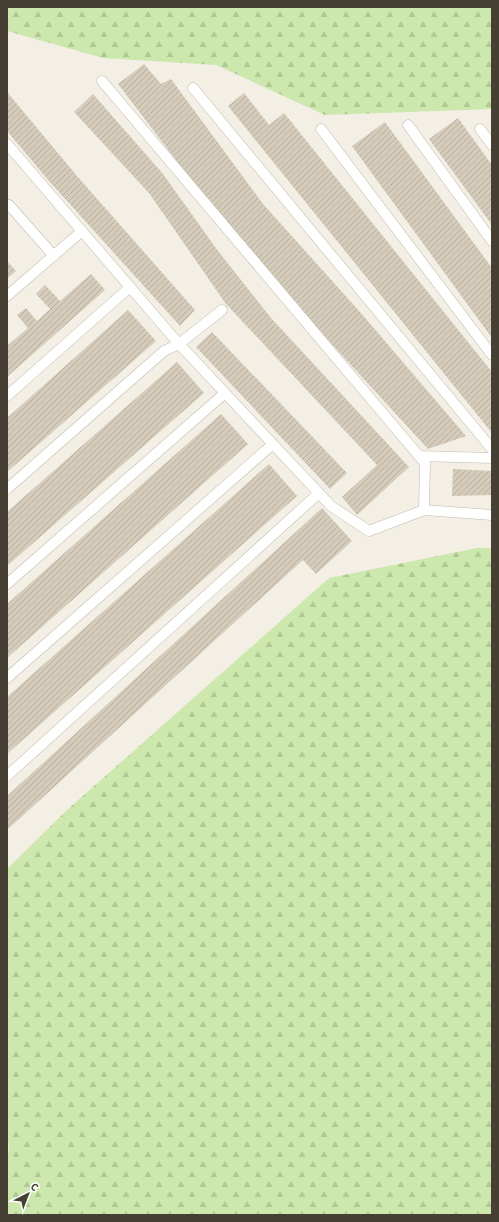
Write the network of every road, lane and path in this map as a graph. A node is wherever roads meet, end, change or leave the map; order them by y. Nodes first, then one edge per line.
1 (102, 81) dead end
2 (193, 88) dead end
3 (408, 125) dead end
4 (321, 129) dead end
5 (480, 129) dead end
6 (7, 144) edge
7 (492, 145) edge
8 (7, 206) edge
9 (82, 231) junction
10 (492, 241) edge
11 (54, 256) junction
12 (130, 287) junction
13 (7, 296) edge
14 (222, 310) dead end
15 (179, 344) junction
16 (492, 355) edge
17 (225, 393) junction
18 (7, 396) edge
19 (273, 444) junction
20 (492, 449) edge
21 (419, 456) junction
22 (492, 458) edge
23 (7, 489) edge
24 (319, 493) junction
25 (424, 510) junction
26 (492, 515) edge
27 (7, 584) edge
28 (7, 678) edge
29 (7, 776) edge

1 - 21 lane
2 - 20 lane
3 - 10 lane
4 - 16 lane
5 - 7 lane
6 - 9 lane
8 - 11 lane
9 - 11 lane
9 - 12 lane
11 - 13 lane
12 - 15 lane
12 - 18 lane
14 - 15 lane
15 - 17 lane
15 - 23 lane
17 - 19 lane
17 - 27 lane
19 - 24 lane
19 - 28 lane
21 - 22 lane
21 - 25 lane
24 - 25 lane
24 - 29 lane
25 - 26 lane

